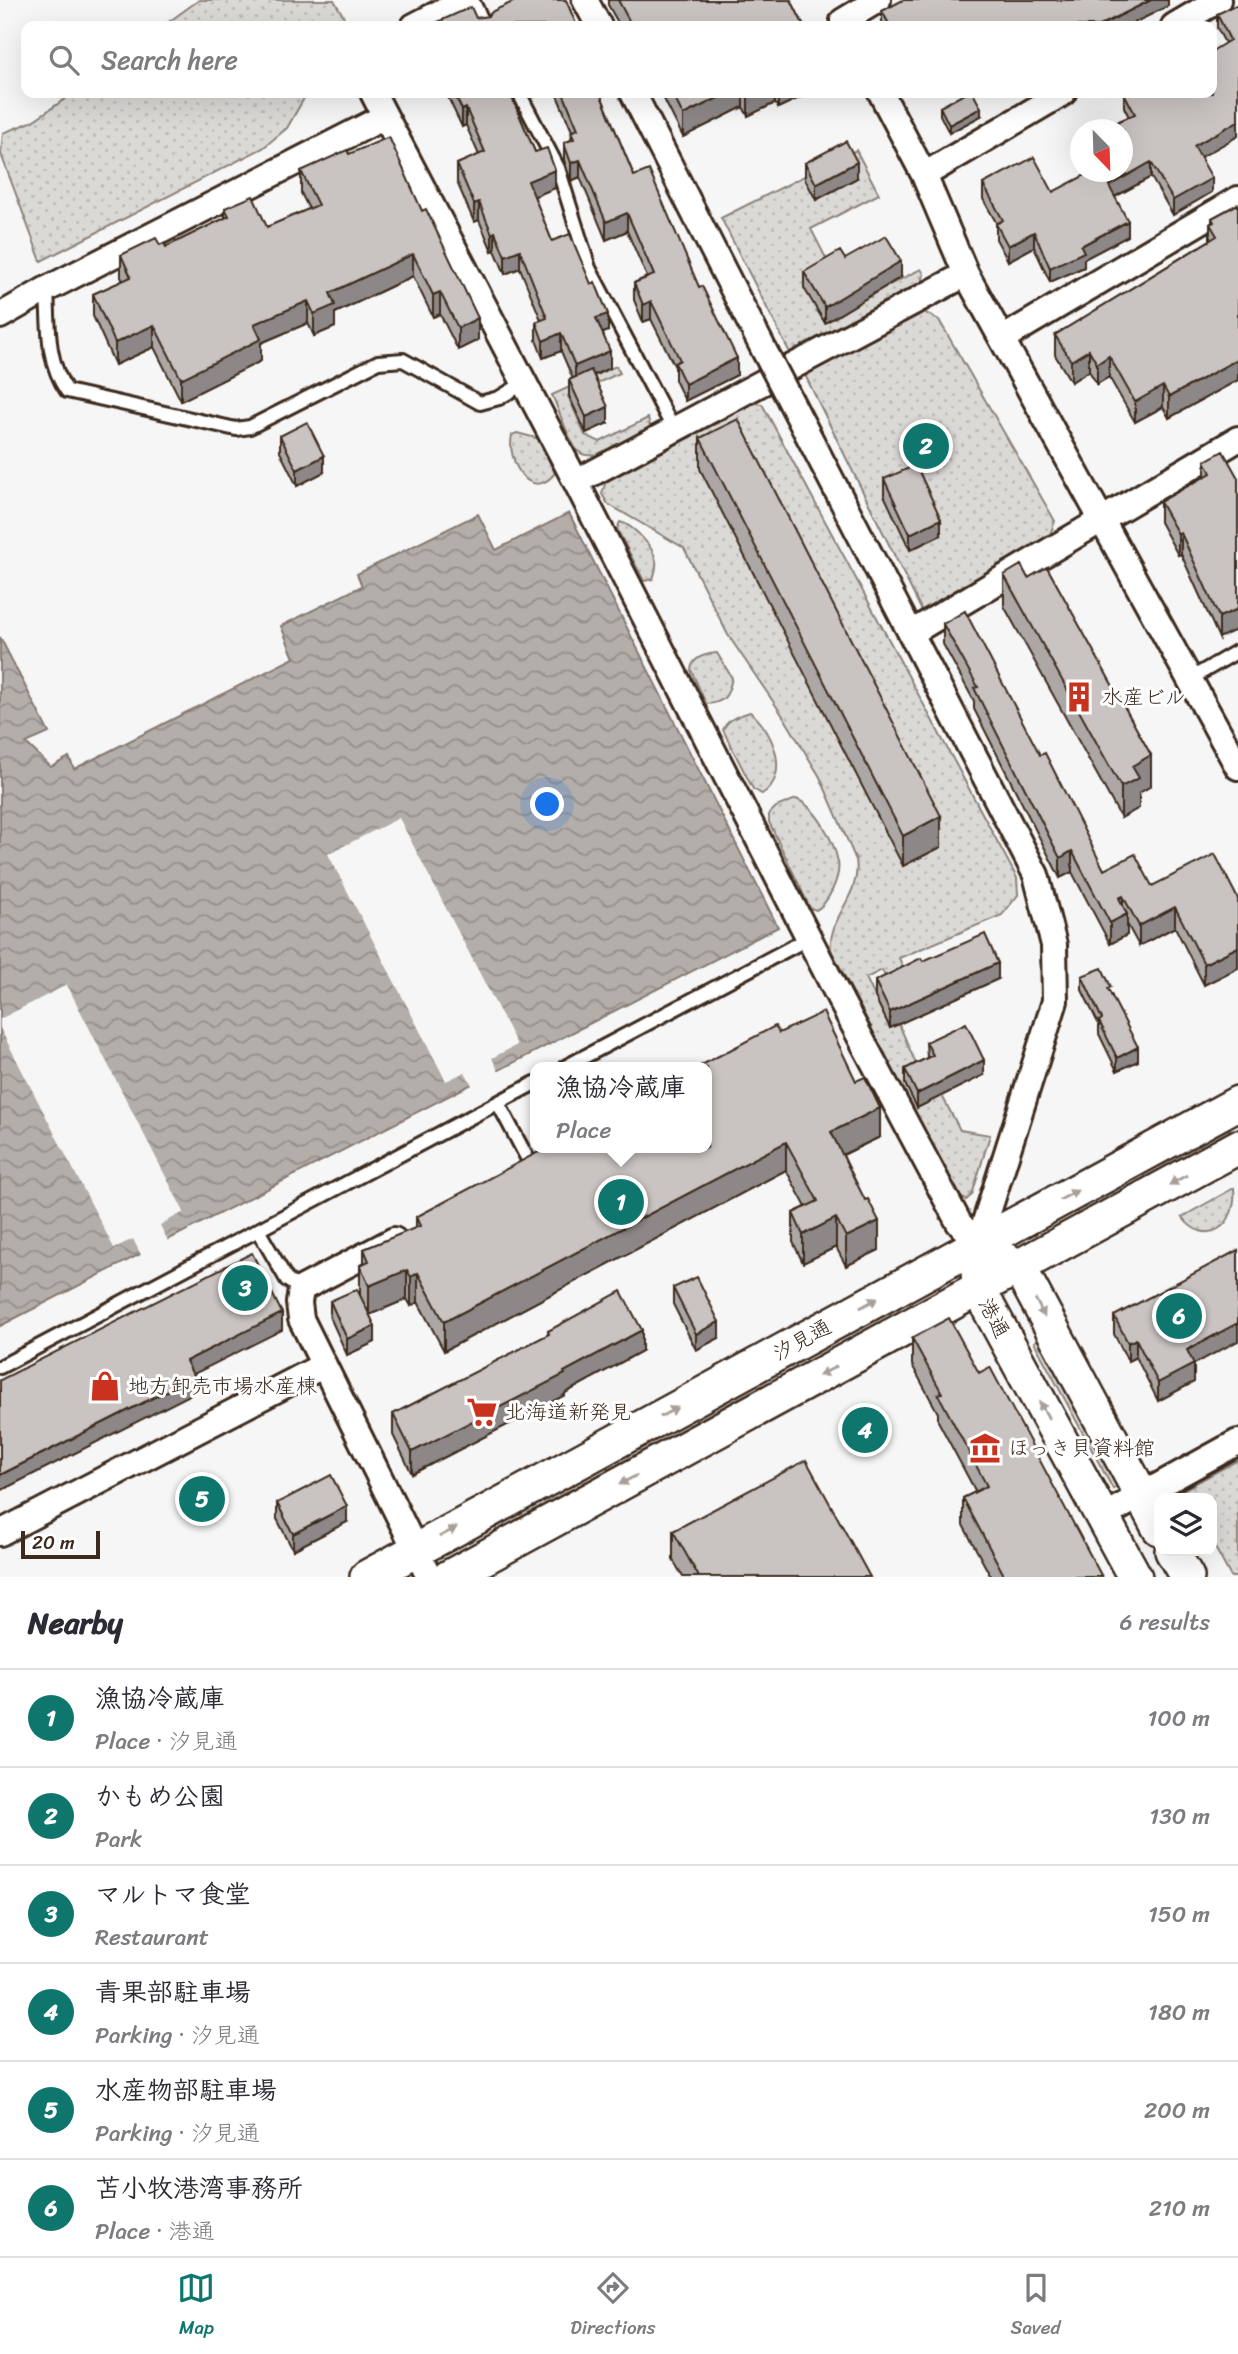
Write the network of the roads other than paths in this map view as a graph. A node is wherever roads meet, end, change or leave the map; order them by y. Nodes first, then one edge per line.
1 (464, 0) edge
2 (472, 0) edge
3 (585, 0) edge
4 (878, 0) edge
5 (1218, 0) edge
6 (841, 16) edge
7 (424, 21) edge
8 (482, 21) edge
9 (596, 21) edge
10 (1182, 21) edge
11 (375, 98) edge
12 (522, 98) edge
13 (635, 98) edge
14 (884, 98) edge
15 (1055, 98) edge
16 (384, 117) junction
17 (924, 175) junction
18 (1238, 199) edge
19 (966, 274) junction
20 (47, 289) junction
21 (0, 316) edge
22 (1002, 339) junction
23 (524, 383) junction
24 (674, 430) junction
25 (1238, 439) edge
26 (576, 482) junction
27 (1102, 520) junction
28 (911, 633) junction
29 (1238, 651) edge
30 (1190, 679) junction
31 (1235, 756) edge
32 (809, 939) junction
33 (842, 1003) junction
34 (817, 1016) edge
35 (575, 1062) edge
36 (530, 1086) edge
37 (498, 1103) junction
38 (1238, 1103) edge
39 (1238, 1147) edge
40 (556, 1154) edge
41 (532, 1167) junction
42 (508, 1180) edge
43 (258, 1230) junction
44 (411, 1231) edge
45 (978, 1244) junction
46 (1019, 1267) junction
47 (301, 1289) junction
48 (979, 1290) junction
49 (324, 1365) junction
50 (0, 1367) edge
51 (1238, 1442) edge
52 (1141, 1496) junction
53 (1102, 1517) junction
54 (1154, 1519) edge
55 (0, 1532) edge
56 (1175, 1556) edge
57 (422, 1564) edge
58 (367, 1577) edge
59 (449, 1577) edge
60 (1135, 1577) edge
61 (1187, 1577) edge

1 - 7 street
2 - 8 lane
3 - 9 street
4 - 6 street
5 - 10 street
11 - 16 street
12 - 24 lane
13 - 28 street, bridge
14 - 17 street
15 - 17 street
16 - 20 street
16 - 23 street
17 - 19 street
18 - 22 street
19 - 22 street
19 - 24 street
20 - 21 street
20 - 23 lane
22 - 27 street
23 - 26 street
24 - 26 street
25 - 27 street
26 - 32 street
27 - 28 street
27 - 30 street
28 - 45 street
29 - 30 lane
30 - 31 street
32 - 33 street
32 - 35 lane
33 - 34 street
33 - 45 street
36 - 37 lane
37 - 41 lane
37 - 43 lane
45 -> 38 street, 汐見通
39 -> 46 street, 汐見通
40 - 41 street
41 - 42 street
43 - 47 lane
43 - 50 lane
44 - 47 street
45 - 46 street
45 - 48 street, 港通
57 -> 45 street, 汐見通
46 - 48 street, 汐見通
46 -> 52 street
47 - 49 street
53 -> 48 street, 港通
48 -> 59 street, 汐見通
49 - 55 street
49 - 57 street
51 - 52 street
52 - 53 street
52 - 54 street
53 - 60 street, 港通
56 - 61 street
57 - 58 street, 汐見通

